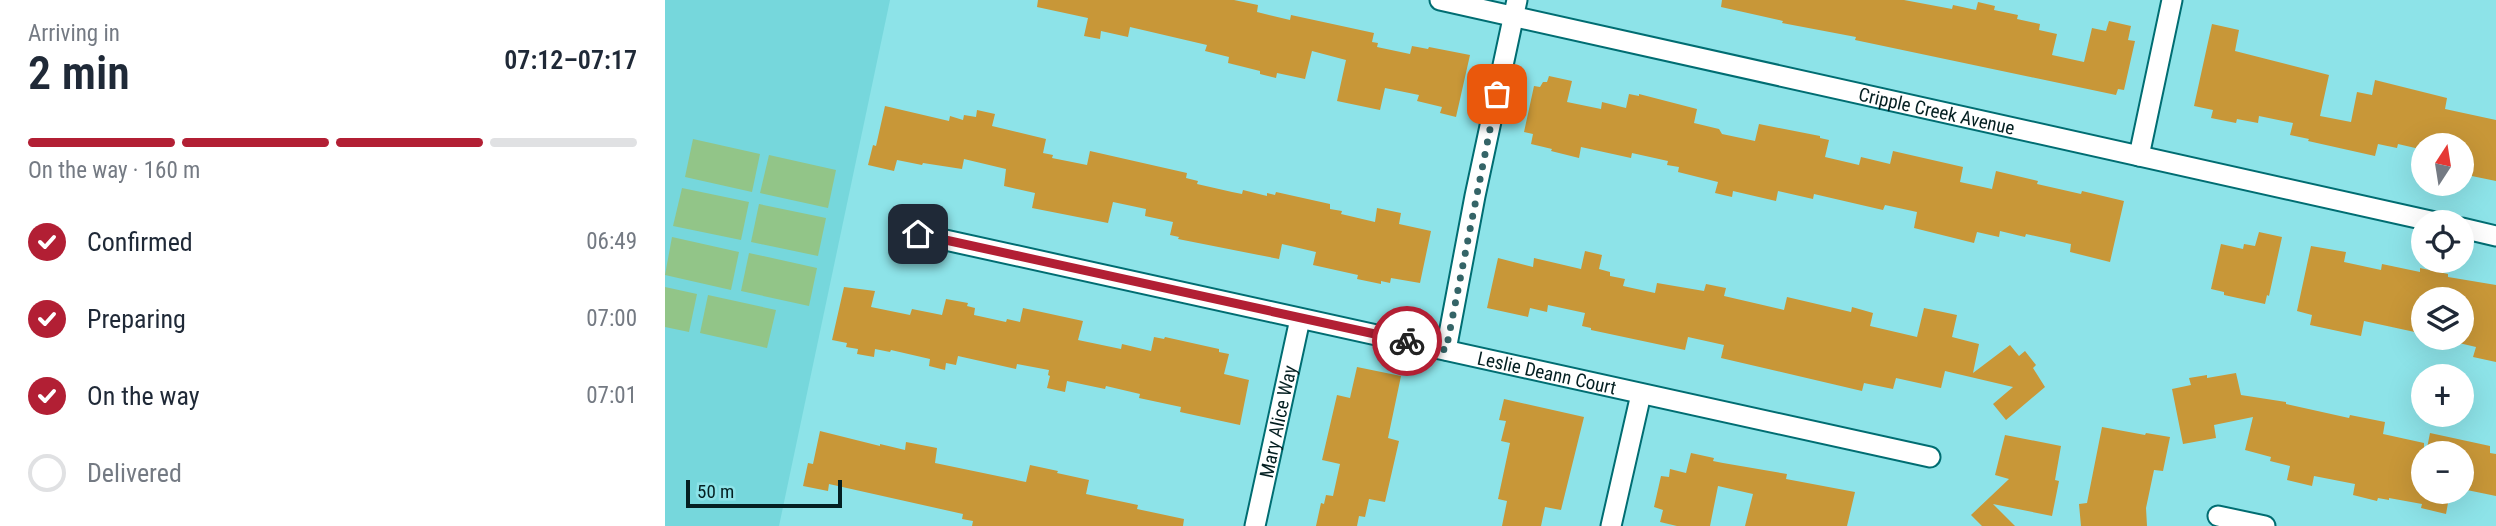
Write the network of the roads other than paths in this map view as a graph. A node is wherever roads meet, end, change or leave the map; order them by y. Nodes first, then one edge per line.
1 (1440, 0) edge
2 (2172, 0) edge
3 (1515, 9) edge
4 (2139, 156) junction
5 (2411, 217) edge
6 (2474, 231) edge
7 (918, 234) dead end
8 (2496, 236) edge
9 (1300, 319) junction
10 (1446, 350) junction
11 (1641, 394) junction
12 (1930, 457) dead end
13 (2218, 516) dead end
14 (1255, 526) edge
15 (1611, 526) edge
16 (2265, 526) edge

1 - 3 street, Cripple Creek Avenue
2 - 4 street
3 - 4 street, Cripple Creek Avenue
3 - 10 street
4 - 5 street, Cripple Creek Avenue
6 - 8 street
7 - 9 street, Leslie Deann Court
9 - 10 street, Leslie Deann Court
9 - 14 street, Mary Alice Way
10 - 11 street, Leslie Deann Court
11 - 12 street, Leslie Deann Court
11 - 15 street
13 - 16 street

